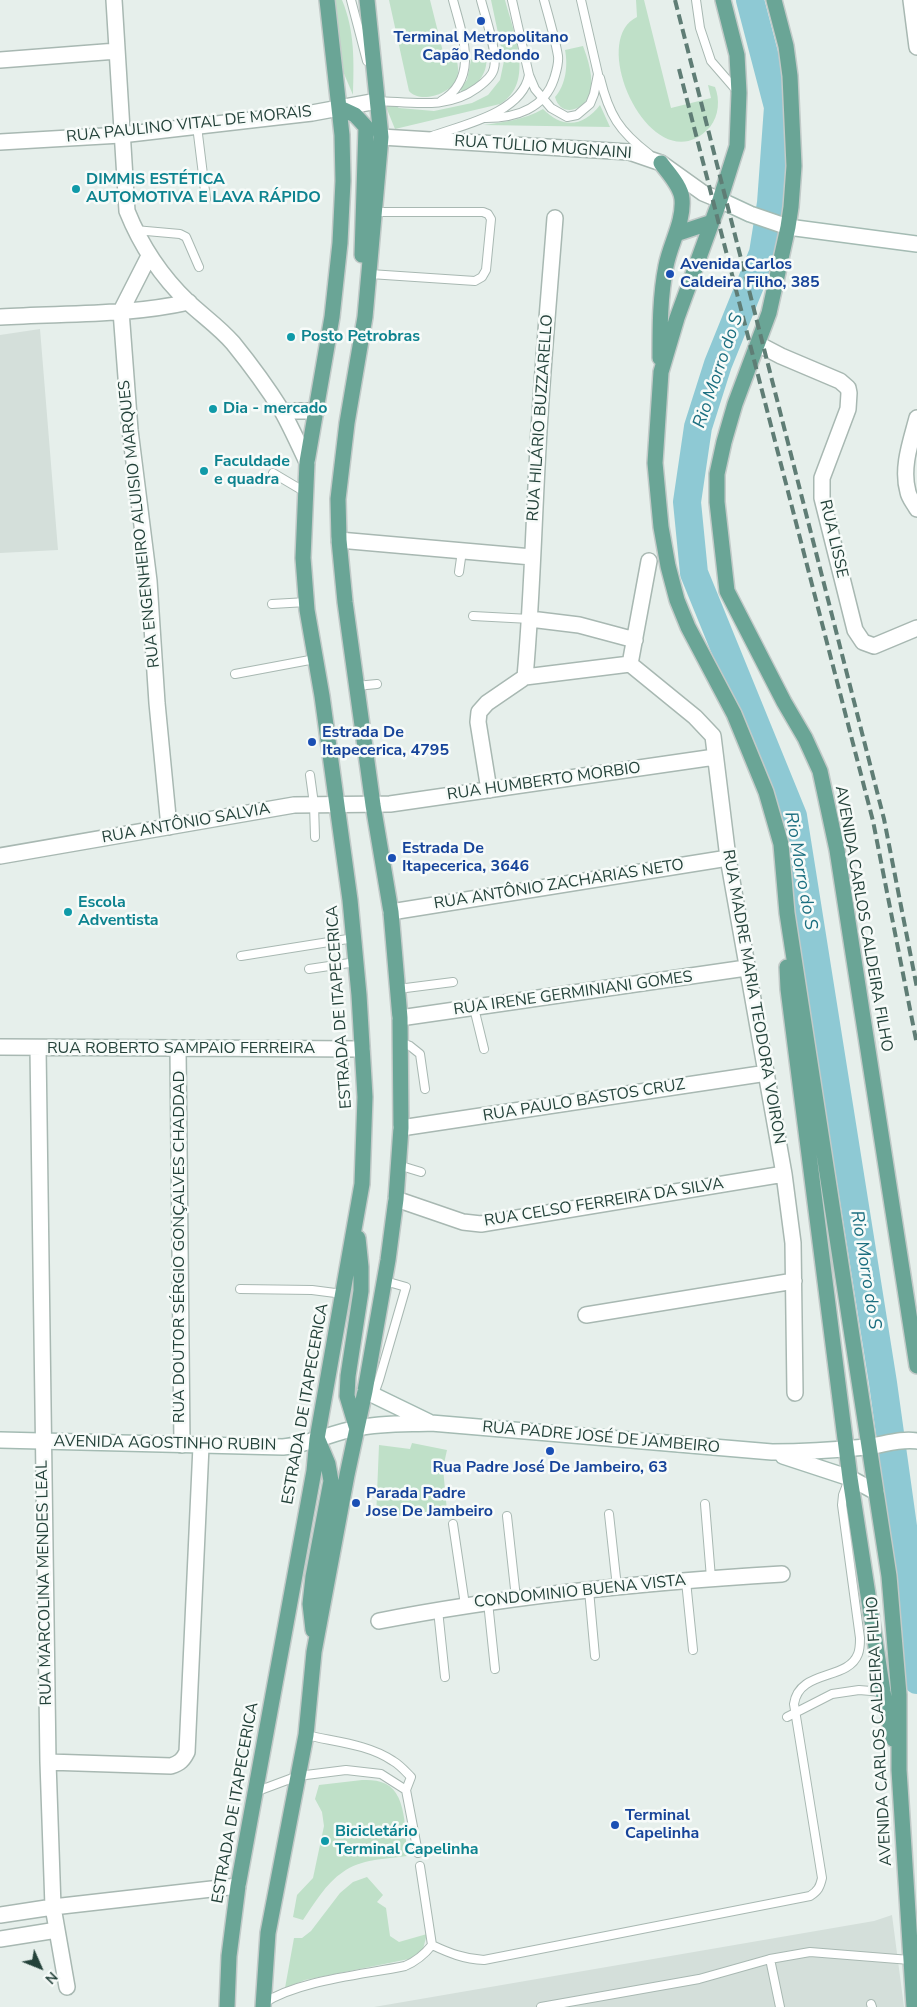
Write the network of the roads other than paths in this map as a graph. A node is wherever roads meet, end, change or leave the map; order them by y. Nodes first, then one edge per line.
1 (114, 0) edge
2 (328, 0) edge
3 (351, 0) edge
4 (367, 0) edge
5 (453, 0) edge
6 (481, 0) edge
7 (512, 0) edge
8 (544, 0) edge
9 (581, 0) edge
10 (696, 0) edge
11 (723, 0) edge
12 (774, 0) edge
13 (911, 0) edge
14 (917, 47) edge
15 (117, 51) junction
16 (0, 60) edge
17 (598, 74) junction
18 (529, 75) junction
19 (739, 93) junction
20 (542, 99) junction
21 (377, 101) junction
22 (432, 104) junction
23 (340, 108) junction
24 (486, 118) junction
25 (197, 126) junction
26 (121, 135) junction
27 (381, 137) junction
28 (423, 140) junction
29 (0, 142) edge
30 (661, 163) junction
31 (206, 199) dead end
32 (720, 200) junction
33 (375, 212) junction
34 (555, 218) dead end
35 (712, 222) junction
36 (782, 225) junction
37 (135, 230) junction
38 (676, 234) junction
39 (917, 244) edge
40 (149, 256) junction
41 (199, 266) dead end
42 (370, 274) junction
43 (368, 291) junction
44 (189, 302) junction
45 (121, 312) junction
46 (0, 318) edge
47 (758, 344) junction
48 (660, 372) junction
49 (282, 411) junction
50 (317, 411) junction
51 (917, 418) edge
52 (307, 462) junction
53 (273, 473) dead end
54 (305, 492) junction
55 (917, 509) edge
56 (338, 540) junction
57 (462, 551) junction
58 (532, 557) junction
59 (649, 561) dead end
60 (459, 572) dead end
61 (307, 602) junction
62 (272, 604) dead end
63 (473, 616) dead end
64 (530, 618) junction
65 (917, 628) edge
66 (635, 640) junction
67 (316, 658) junction
68 (630, 664) junction
69 (235, 674) dead end
70 (525, 677) junction
71 (377, 684) dead end
72 (356, 686) junction
73 (715, 757) junction
74 (310, 775) dead end
75 (488, 790) junction
76 (314, 804) junction
77 (337, 805) junction
78 (373, 805) junction
79 (169, 827) junction
80 (315, 837) dead end
81 (0, 856) edge
82 (728, 858) junction
83 (391, 912) junction
84 (787, 913) junction
85 (354, 938) junction
86 (241, 956) dead end
87 (356, 962) junction
88 (746, 968) junction
89 (309, 969) dead end
90 (452, 982) dead end
91 (398, 989) junction
92 (474, 1008) junction
93 (400, 1018) junction
94 (400, 1042) junction
95 (0, 1047) edge
96 (38, 1048) junction
97 (178, 1049) junction
98 (362, 1049) junction
99 (484, 1049) dead end
100 (344, 1050) junction
101 (767, 1073) junction
102 (425, 1090) dead end
103 (344, 1103) dead end
104 (401, 1128) junction
105 (398, 1165) junction
106 (421, 1172) dead end
107 (784, 1174) junction
108 (396, 1200) junction
109 (356, 1222) junction
110 (385, 1281) junction
111 (794, 1281) junction
112 (240, 1289) dead end
113 (343, 1294) junction
114 (586, 1315) dead end
115 (917, 1366) edge
116 (370, 1392) junction
117 (795, 1393) dead end
118 (431, 1423) junction
119 (357, 1428) junction
120 (317, 1439) junction
121 (0, 1440) edge
122 (917, 1440) edge
123 (43, 1441) junction
124 (182, 1445) junction
125 (874, 1445) junction
126 (201, 1446) junction
127 (846, 1448) junction
128 (772, 1452) junction
129 (850, 1478) junction
130 (876, 1492) junction
131 (705, 1504) dead end
132 (609, 1514) dead end
133 (506, 1516) dead end
134 (453, 1524) dead end
135 (782, 1574) dead end
136 (711, 1578) junction
137 (686, 1581) junction
138 (617, 1587) junction
139 (589, 1590) junction
140 (516, 1598) junction
141 (488, 1602) junction
142 (464, 1605) junction
143 (438, 1610) junction
144 (379, 1621) dead end
145 (693, 1650) dead end
146 (314, 1652) junction
147 (595, 1656) dead end
148 (495, 1669) dead end
149 (445, 1677) dead end
150 (884, 1692) junction
151 (791, 1715) junction
152 (306, 1735) junction
153 (48, 1762) junction
154 (899, 1770) junction
155 (298, 1776) junction
156 (406, 1790) junction
157 (255, 1792) junction
158 (418, 1853) dead end
159 (420, 1866) dead end
160 (238, 1886) junction
161 (53, 1908) junction
162 (0, 1915) edge
163 (57, 1930) junction
164 (0, 1939) edge
165 (432, 1944) junction
166 (770, 1959) junction
167 (910, 1960) junction
168 (67, 1987) dead end
169 (263, 2006) edge
170 (226, 2007) edge
171 (541, 2007) edge
172 (780, 2007) edge
173 (914, 2007) edge

1 - 15 street
2 - 23 main road, ESTRADA DE ITAPECERICA
3 - 21 lane
4 - 21 main road
5 - 22 lane
6 - 22 lane
7 - 18 lane
8 - 20 lane
9 - 17 lane
10 - 19 lane
11 - 19 main road, AVENIDA CARLOS CALDEIRA FILHO
12 - 36 main road, AVENIDA CARLOS CALDEIRA FILHO
13 - 14 street
15 - 16 street
15 - 26 street
17 - 20 lane
17 - 30 lane
18 - 20 lane
18 - 24 lane
19 - 32 main road, AVENIDA CARLOS CALDEIRA FILHO
20 - 24 lane
21 - 22 lane
21 - 23 street, RUA PAULINO VITAL DE MORAIS
21 - 27 main road
23 - 25 street, RUA PAULINO VITAL DE MORAIS
23 - 43 main road
23 - 50 main road, ESTRADA DE ITAPECERICA
24 - 28 lane
25 - 26 street, RUA PAULINO VITAL DE MORAIS
25 - 31 lane
26 - 29 street, RUA PAULINO VITAL DE MORAIS
26 - 37 street
27 - 28 street, RUA TÚLLIO MUGNAINI
27 - 33 main road
28 - 30 street, RUA TÚLLIO MUGNAINI
30 - 32 street, RUA TÚLLIO MUGNAINI
30 - 38 main road
32 - 35 main road, AVENIDA CARLOS CALDEIRA FILHO
32 - 36 street, RUA TÚLLIO MUGNAINI
33 - 42 main road
33 - 42 lane
34 - 58 street, RUA HILÁRIO BUZZARELLO
35 - 38 main road
35 - 48 main road, AVENIDA CARLOS CALDEIRA FILHO
36 - 39 street, RUA TÚLLIO MUGNAINI
36 - 47 main road, AVENIDA CARLOS CALDEIRA FILHO
37 - 40 street
37 - 41 lane
38 - 48 main road
40 - 44 street
40 - 45 street
42 - 43 main road
43 - 56 main road
44 - 45 street
44 - 49 street
45 - 46 street
45 - 79 street, RUA ENGENHEIRO ALUISIO MARQUES
47 - 65 street, RUA LISSE
47 - 115 main road, AVENIDA CARLOS CALDEIRA FILHO
48 - 84 main road, AVENIDA CARLOS CALDEIRA FILHO
49 - 50 street
49 - 52 street
50 - 52 main road, ESTRADA DE ITAPECERICA
51 - 55 street
52 - 54 main road, ESTRADA DE ITAPECERICA
53 - 54 lane
54 - 61 main road, ESTRADA DE ITAPECERICA
56 - 57 street
56 - 72 main road
57 - 58 street
57 - 60 lane
58 - 64 street, RUA HILÁRIO BUZZARELLO
59 - 66 street
61 - 62 lane
61 - 67 main road, ESTRADA DE ITAPECERICA
63 - 64 lane
64 - 66 street
64 - 70 street, RUA HILÁRIO BUZZARELLO
66 - 68 street
67 - 69 lane
67 - 77 main road, ESTRADA DE ITAPECERICA
68 - 70 street
68 - 73 street, RUA MADRE MARIA TEODORA VOIRON
70 - 75 street
71 - 72 lane
72 - 78 main road
73 - 75 street, RUA HUMBERTO MORBIO
73 - 82 street, RUA MADRE MARIA TEODORA VOIRON
74 - 76 lane
75 - 78 street, RUA HUMBERTO MORBIO
76 - 77 street, RUA ANTÔNIO SALVIA
76 - 79 street, RUA ANTÔNIO SALVIA
76 - 80 lane
77 - 78 street, RUA ANTÔNIO SALVIA
77 - 85 main road, ESTRADA DE ITAPECERICA
78 - 83 main road
79 - 81 street, RUA ANTÔNIO SALVIA
82 - 83 street, RUA ANTÔNIO ZACHARIAS NETO
82 - 88 street, RUA MADRE MARIA TEODORA VOIRON
83 - 91 main road
84 - 125 main road, AVENIDA CARLOS CALDEIRA FILHO
84 - 127 main road
85 - 86 lane
85 - 87 main road, ESTRADA DE ITAPECERICA
87 - 89 lane
87 - 98 main road, ESTRADA DE ITAPECERICA
88 - 92 street, RUA IRENE GERMINIANI GOMES
88 - 101 street, RUA MADRE MARIA TEODORA VOIRON
90 - 91 lane
91 - 93 main road
92 - 93 street, RUA IRENE GERMINIANI GOMES
92 - 99 lane
93 - 94 main road
94 - 102 lane
94 - 104 main road
95 - 96 street, RUA ROBERTO SAMPAIO FERREIRA
96 - 97 street, RUA ROBERTO SAMPAIO FERREIRA
96 - 123 street, RUA MARCOLINA MENDES LEAL
97 - 100 street, RUA ROBERTO SAMPAIO FERREIRA
97 - 124 street, RUA DOUTOR SÉRGIO GONÇALVES CHADDAD
98 - 100 street, RUA ROBERTO SAMPAIO FERREIRA
98 - 109 main road, ESTRADA DE ITAPECERICA
100 - 103 lane
101 - 104 street, RUA PAULO BASTOS CRUZ
101 - 107 street, RUA MADRE MARIA TEODORA VOIRON
104 - 105 main road
105 - 106 lane
105 - 108 main road
107 - 108 street, RUA CELSO FERREIRA DA SILVA
107 - 111 street, RUA MADRE MARIA TEODORA VOIRON
108 - 110 main road
109 - 113 main road, ESTRADA DE ITAPECERICA
109 - 119 main road
110 - 116 main road
110 - 116 lane
111 - 114 street
111 - 117 street, RUA MADRE MARIA TEODORA VOIRON
112 - 113 lane
113 - 120 main road, ESTRADA DE ITAPECERICA
116 - 118 street, RUA PADRE JOSÉ DE JAMBEIRO
116 - 119 main road
118 - 119 street, RUA PADRE JOSÉ DE JAMBEIRO
118 - 128 street, RUA PADRE JOSÉ DE JAMBEIRO
119 - 120 street, AVENIDA AGOSTINHO RUBIN
119 - 146 main road
120 - 126 street, AVENIDA AGOSTINHO RUBIN
120 - 146 main road
120 - 157 main road, ESTRADA DE ITAPECERICA
121 - 123 street, AVENIDA AGOSTINHO RUBIN
122 - 125 street, RUA PADRE JOSÉ DE JAMBEIRO
123 - 124 street, AVENIDA AGOSTINHO RUBIN
123 - 153 street, RUA MARCOLINA MENDES LEAL
124 - 126 street, AVENIDA AGOSTINHO RUBIN
125 - 127 street, RUA PADRE JOSÉ DE JAMBEIRO
125 - 130 main road, AVENIDA CARLOS CALDEIRA FILHO
126 - 153 street
127 - 128 street, RUA PADRE JOSÉ DE JAMBEIRO
127 - 129 main road
128 - 129 street, RUA PADRE JOSÉ DE JAMBEIRO
129 - 130 street, RUA PADRE JOSÉ DE JAMBEIRO
129 - 150 main road
129 - 151 lane
130 - 154 main road, AVENIDA CARLOS CALDEIRA FILHO
131 - 136 lane
132 - 138 lane
133 - 140 lane
134 - 142 lane
135 - 136 street, CONDOMINIO BUENA VISTA
136 - 137 street, CONDOMINIO BUENA VISTA
137 - 138 street, CONDOMINIO BUENA VISTA
137 - 145 lane
138 - 139 street, CONDOMINIO BUENA VISTA
139 - 140 street, CONDOMINIO BUENA VISTA
139 - 147 lane
140 - 141 street, CONDOMINIO BUENA VISTA
141 - 142 street, CONDOMINIO BUENA VISTA
141 - 148 lane
142 - 143 street, CONDOMINIO BUENA VISTA
143 - 144 street, CONDOMINIO BUENA VISTA
143 - 149 lane
146 - 152 main road
150 - 151 lane
150 - 154 main road
151 - 165 lane
152 - 155 main road
152 - 156 lane
153 - 161 street, RUA MARCOLINA MENDES LEAL
154 - 167 main road, AVENIDA CARLOS CALDEIRA FILHO
155 - 156 lane
155 - 157 lane
155 - 169 main road
156 - 158 lane
157 - 160 main road, ESTRADA DE ITAPECERICA
159 - 165 lane
160 - 161 street
160 - 170 main road, ESTRADA DE ITAPECERICA
161 - 162 street
161 - 163 street, RUA MARCOLINA MENDES LEAL
163 - 164 street
163 - 168 street, RUA MARCOLINA MENDES LEAL
165 - 169 lane
166 - 167 lane
166 - 171 lane
166 - 172 lane
167 - 173 main road, AVENIDA CARLOS CALDEIRA FILHO

